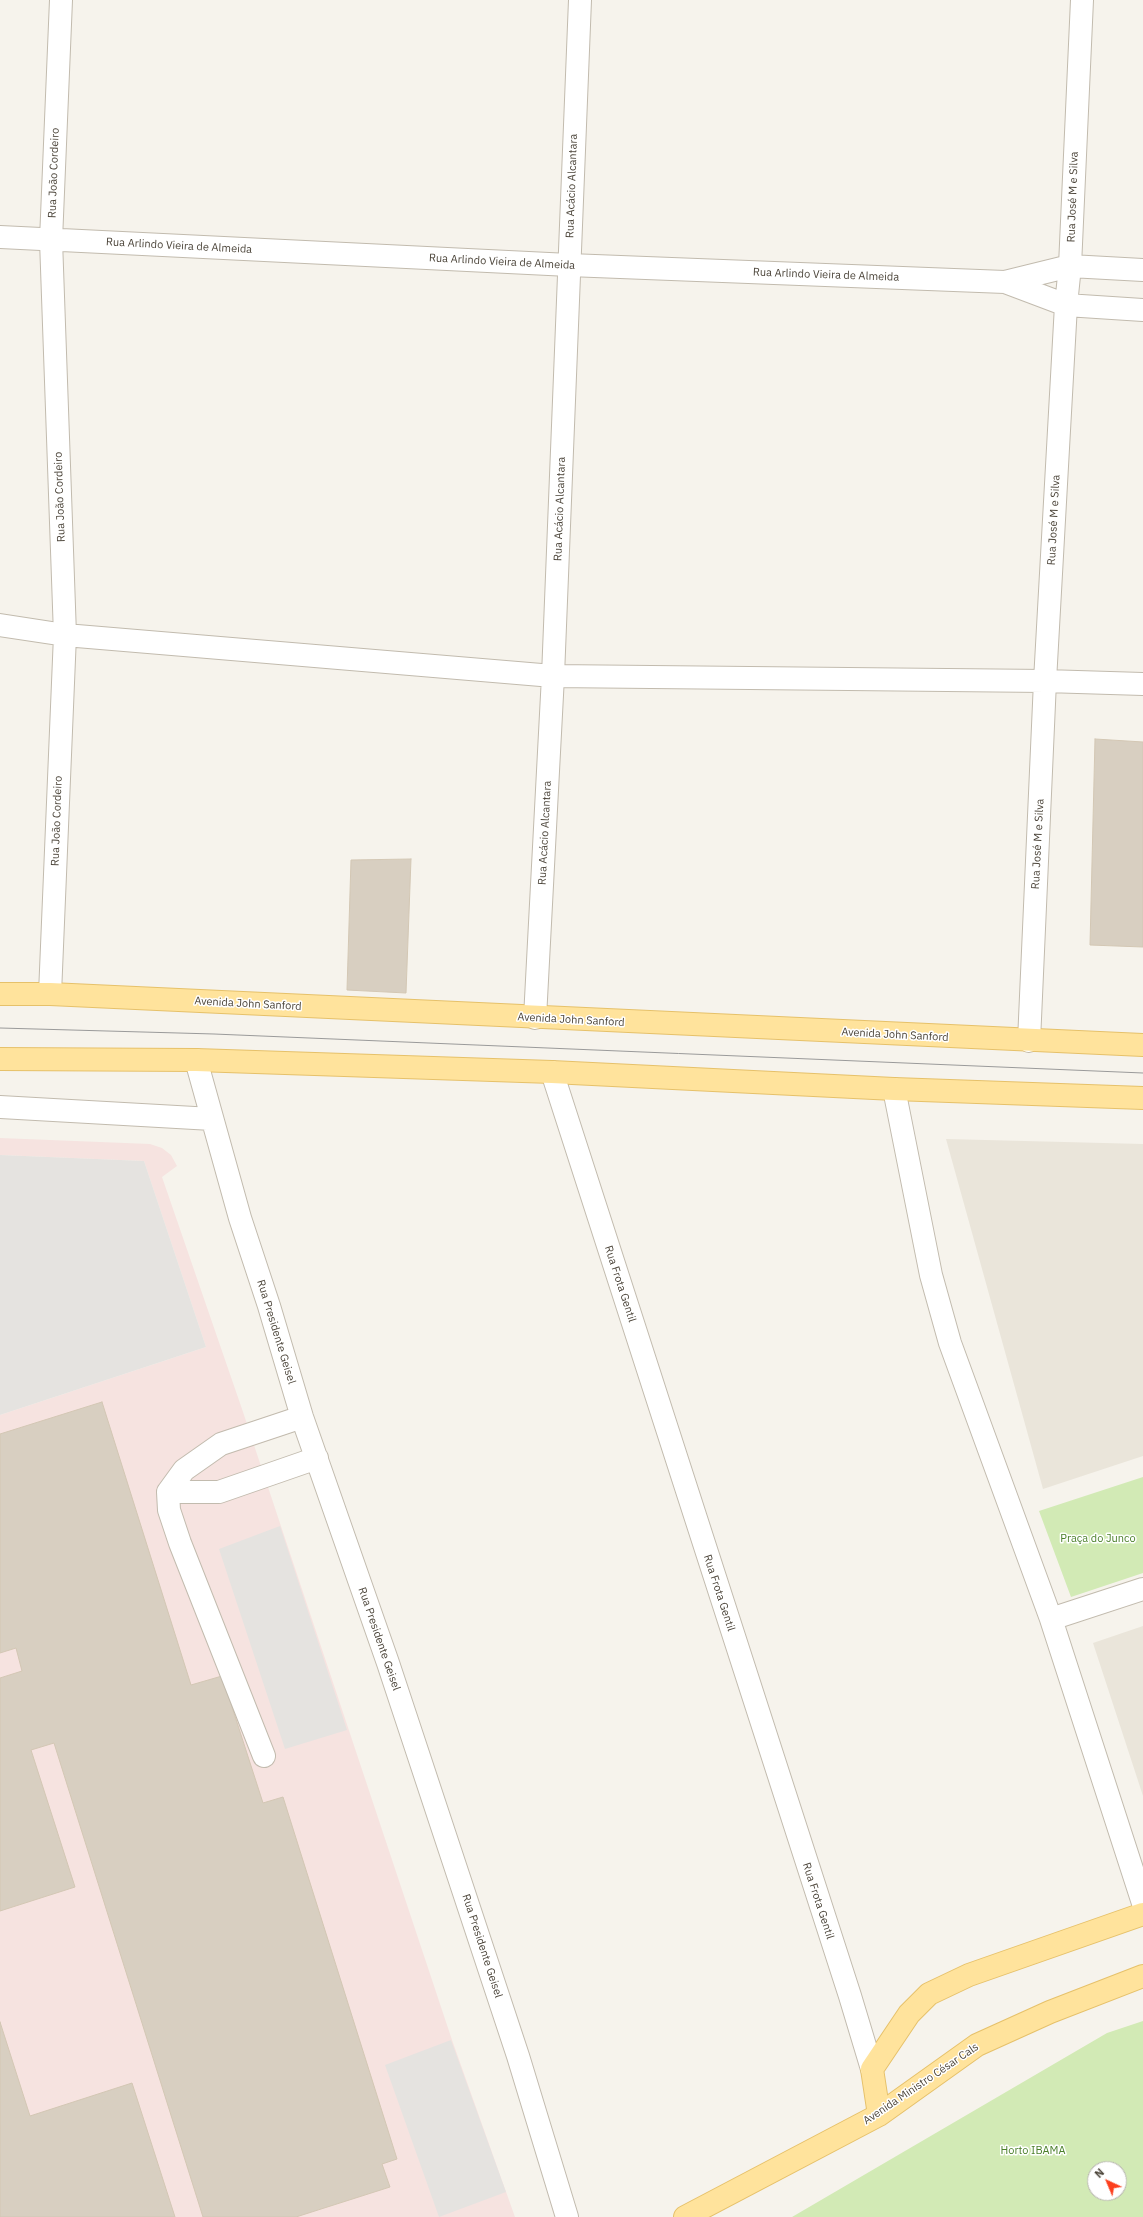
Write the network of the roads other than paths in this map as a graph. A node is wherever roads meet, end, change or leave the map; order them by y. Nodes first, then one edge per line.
1 (61, 0) edge
2 (580, 0) edge
3 (1082, 0) edge
4 (0, 236) edge
5 (51, 240) junction
6 (569, 265) junction
7 (1070, 266) junction
8 (1143, 270) edge
9 (1005, 282) junction
10 (1066, 305) junction
11 (1143, 310) edge
12 (0, 625) edge
13 (65, 635) junction
14 (554, 676) junction
15 (1045, 681) junction
16 (1143, 684) edge
17 (0, 994) edge
18 (50, 994) junction
19 (535, 1018) junction
20 (1030, 1041) junction
21 (1143, 1045) edge
22 (0, 1059) edge
23 (196, 1060) junction
24 (552, 1072) junction
25 (894, 1089) junction
26 (1143, 1098) edge
27 (0, 1107) edge
28 (212, 1119) junction
29 (302, 1417) junction
30 (316, 1458) junction
31 (168, 1492) junction
32 (1143, 1589) edge
33 (1051, 1619) junction
34 (264, 1756) dead end
35 (1143, 1903) edge
36 (1143, 1914) edge
37 (1143, 1976) edge
38 (872, 2069) junction
39 (879, 2115) junction
40 (567, 2217) edge
41 (685, 2217) edge

1 - 5 street, Rua João Cordeiro
2 - 6 street, Rua Acácio Alcantara
3 - 7 street, Rua José M e Silva
4 - 5 street, Rua Arlindo Vieira de Almeida
5 - 6 street, Rua Arlindo Vieira de Almeida
5 - 13 street, Rua João Cordeiro
6 - 9 street, Rua Arlindo Vieira de Almeida
6 - 14 street, Rua Acácio Alcantara
7 - 8 street, Rua Arlindo Vieira de Almeida
7 - 9 street, Rua Arlindo Vieira de Almeida
7 - 10 street, Rua José M e Silva
9 - 10 street, Rua Arlindo Vieira de Almeida
10 - 11 street, Rua Arlindo Vieira de Almeida
10 - 15 street, Rua José M e Silva
12 - 13 street
13 - 14 street
13 - 18 street, Rua João Cordeiro
14 - 15 street
14 - 19 street, Rua Acácio Alcantara
15 - 16 street
15 - 20 street, Rua José M e Silva
17 - 18 main road, Avenida John Sanford
18 - 19 main road, Avenida John Sanford
19 - 20 main road, Avenida John Sanford
20 - 21 main road, Avenida John Sanford
22 - 23 main road
23 - 24 main road
23 - 28 street, Rua Presidente Geisel
24 - 25 main road
24 - 38 street, Rua Frota Gentil
25 - 26 main road
25 - 33 street
27 - 28 street
28 - 29 street, Rua Presidente Geisel
29 - 30 street, Rua Presidente Geisel
29 - 31 street
30 - 31 street
30 - 40 street, Rua Presidente Geisel
31 - 34 street
32 - 33 street
33 - 35 street
36 - 38 main road
37 - 39 main road, Avenida Ministro César Cals
38 - 39 main road, Rua Frota Gentil
39 - 41 main road, Avenida Ministro César Cals

